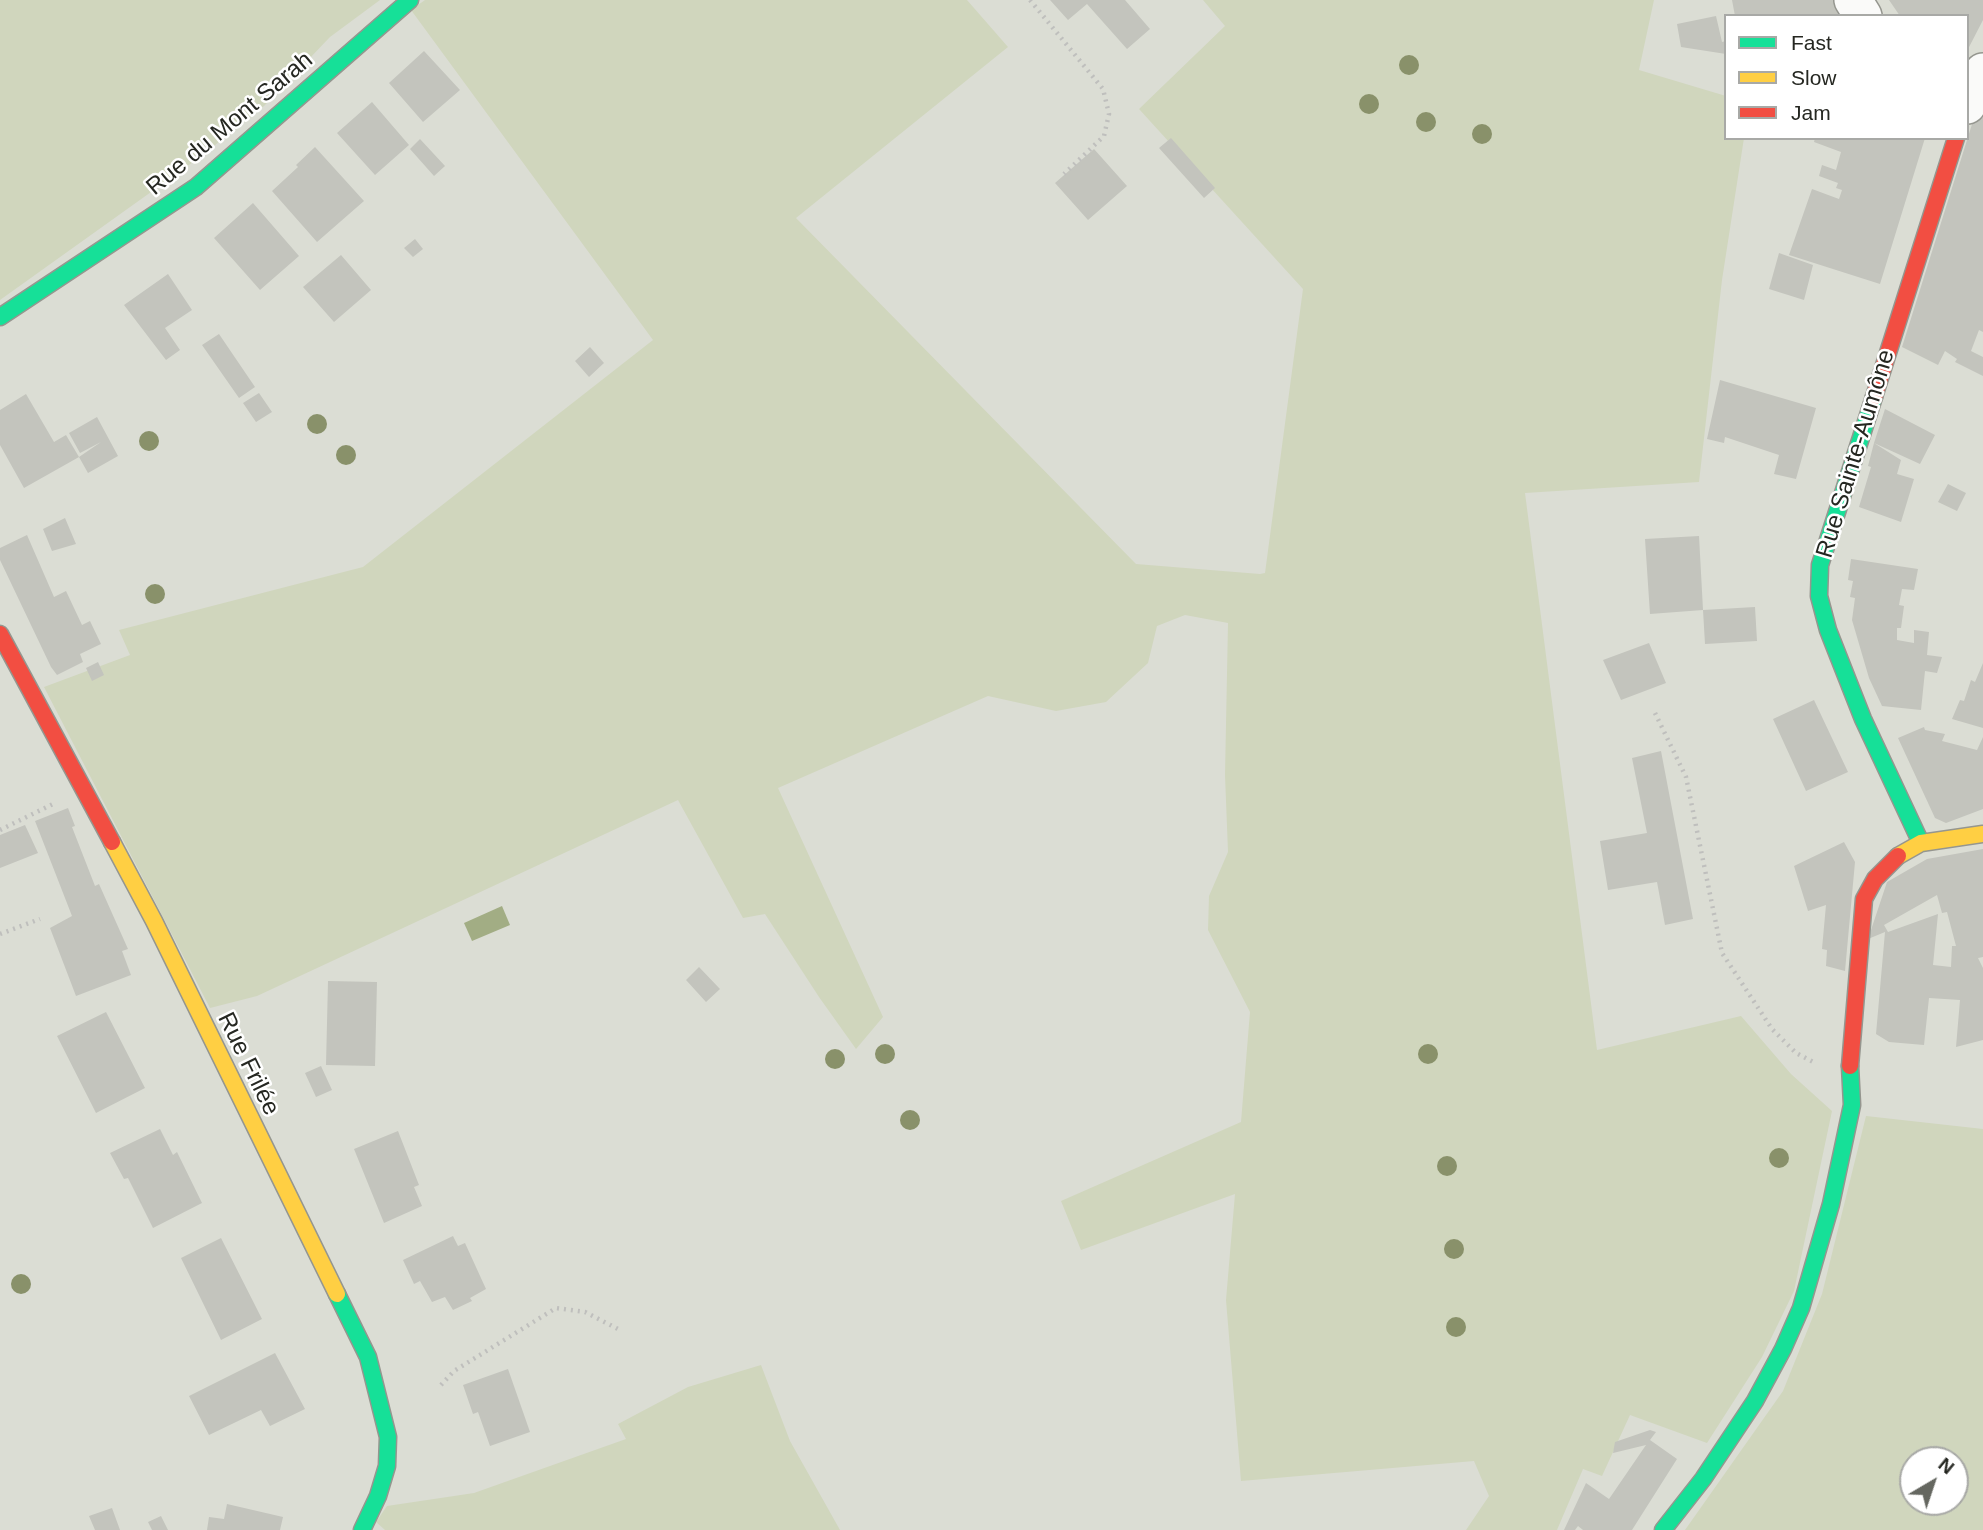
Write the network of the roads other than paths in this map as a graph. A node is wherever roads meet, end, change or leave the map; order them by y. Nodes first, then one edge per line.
1 (410, 0) edge
2 (1955, 140) edge
3 (0, 317) edge
4 (0, 634) edge
5 (1983, 834) edge
6 (1921, 843) junction
7 (362, 1530) edge
8 (1663, 1530) edge

1 - 3 street, Rue du Mont Sarah
2 - 6 street, Rue Sainte-Aumône
4 - 7 street, Rue Frilée
5 - 6 street
6 - 8 street

